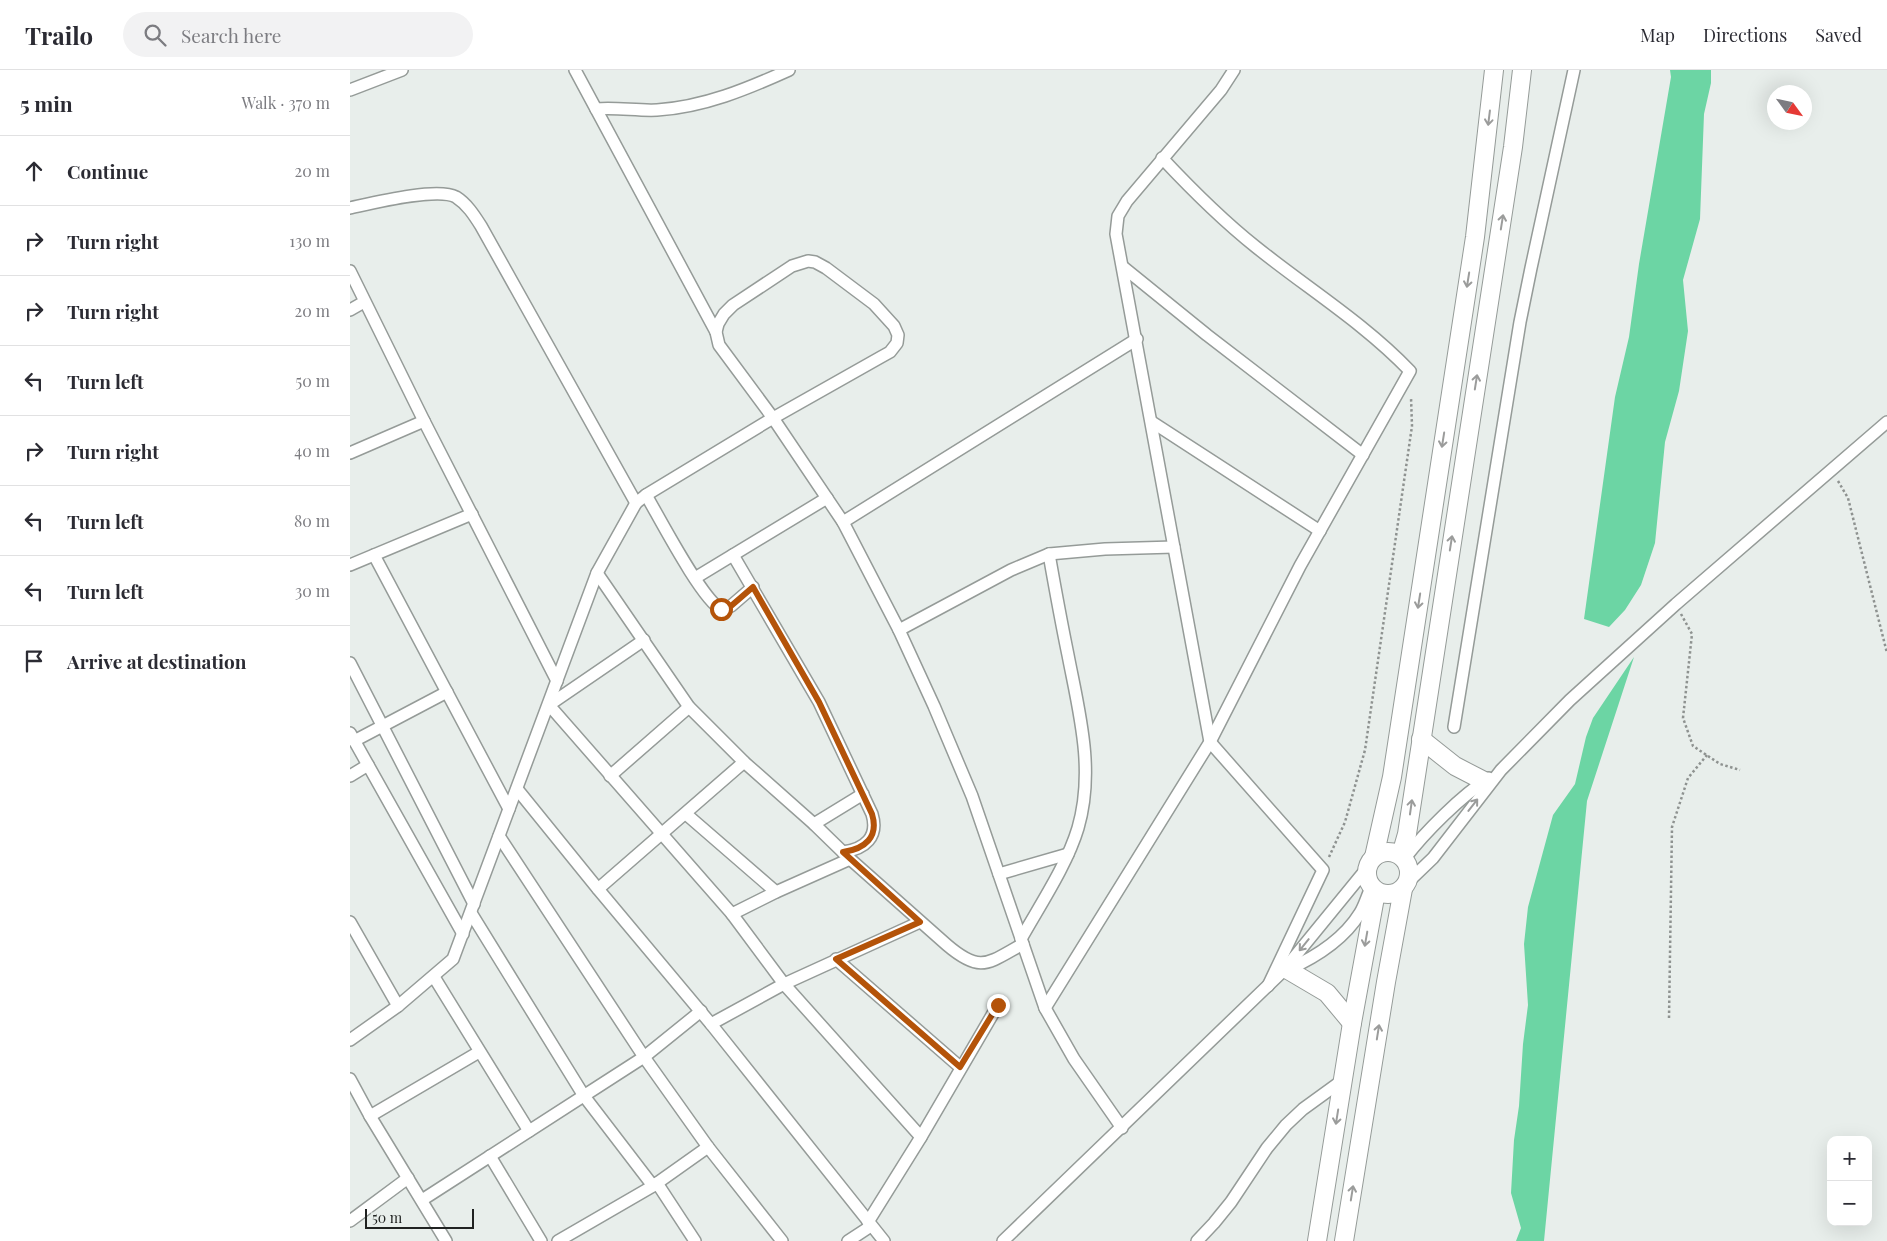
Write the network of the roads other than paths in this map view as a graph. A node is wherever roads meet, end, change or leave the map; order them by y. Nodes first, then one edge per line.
1 (402, 70) edge
2 (575, 70) edge
3 (788, 70) edge
4 (1234, 70) edge
5 (1494, 70) edge
6 (1522, 70) edge
7 (1574, 70) edge
8 (350, 90) edge
9 (596, 109) junction
10 (1162, 158) junction
11 (350, 208) edge
12 (1123, 267) junction
13 (350, 271) edge
14 (364, 302) junction
15 (350, 310) edge
16 (716, 332) junction
17 (1137, 340) junction
18 (773, 418) junction
19 (424, 421) junction
20 (1152, 422) junction
21 (1887, 422) edge
22 (350, 452) edge
23 (1363, 454) junction
24 (646, 495) junction
25 (827, 498) junction
26 (636, 504) junction
27 (472, 514) junction
28 (843, 522) junction
29 (1320, 532) junction
30 (1174, 547) junction
31 (1049, 554) junction
32 (374, 555) junction
33 (733, 555) junction
34 (350, 565) edge
35 (597, 573) junction
36 (695, 578) junction
37 (753, 587) junction
38 (899, 630) junction
39 (644, 640) junction
40 (350, 663) edge
41 (557, 681) junction
42 (447, 692) junction
43 (549, 705) junction
44 (689, 707) junction
45 (382, 726) junction
46 (1454, 728) dead end
47 (352, 737) edge
48 (1421, 739) junction
49 (1210, 742) junction
50 (744, 762) junction
51 (368, 765) junction
52 (1501, 770) junction
53 (350, 776) edge
54 (610, 776) junction
55 (1484, 781) junction
56 (517, 789) junction
57 (863, 794) junction
58 (509, 809) junction
59 (686, 814) junction
60 (814, 824) junction
61 (663, 834) junction
62 (499, 836) junction
63 (1068, 854) junction
64 (846, 856) junction
65 (1403, 856) junction
66 (1371, 862) junction
67 (999, 874) junction
68 (1405, 885) junction
69 (598, 889) junction
70 (1373, 889) junction
71 (776, 892) junction
72 (473, 908) junction
73 (732, 914) junction
74 (350, 922) edge
75 (920, 922) junction
76 (463, 934) junction
77 (1022, 942) junction
78 (836, 959) junction
79 (1286, 970) junction
80 (434, 977) junction
81 (784, 984) junction
82 (1268, 986) junction
83 (998, 1005) dead end
84 (398, 1006) junction
85 (1045, 1008) junction
86 (701, 1011) junction
87 (1352, 1023) junction
88 (711, 1024) junction
89 (350, 1040) edge
90 (479, 1052) junction
91 (644, 1058) junction
92 (960, 1067) junction
93 (350, 1079) edge
94 (1343, 1080) junction
95 (584, 1096) junction
96 (370, 1116) junction
97 (1122, 1128) junction
98 (529, 1131) junction
99 (921, 1137) junction
100 (708, 1147) junction
101 (490, 1156) junction
102 (408, 1178) junction
103 (655, 1184) junction
104 (422, 1200) junction
105 (350, 1221) edge
106 (869, 1224) junction
107 (446, 1241) edge
108 (540, 1241) edge
109 (558, 1241) edge
110 (695, 1241) edge
111 (782, 1241) edge
112 (848, 1241) edge
113 (884, 1241) edge
114 (1003, 1241) edge
115 (1197, 1241) edge
116 (1317, 1241) edge
117 (1344, 1241) edge

1 - 8 street
2 - 9 street
3 - 9 street
4 - 10 street
5 -> 66 main road
48 -> 6 main road
7 - 46 street
9 - 16 street
10 - 12 street
10 - 23 street
11 - 26 street
12 - 17 street
12 - 23 street
13 - 14 street
14 - 15 street
14 - 19 street
16 - 18 street
16 - 18 street
17 - 20 street
17 - 28 street
18 - 24 street
18 - 25 street
19 - 22 street
19 - 27 street
20 - 29 street
20 - 30 street
21 - 52 street
23 - 29 street
24 - 26 street
24 - 36 street
25 - 28 street
25 - 33 street
26 - 35 street
27 - 32 street
27 - 41 street
28 - 38 street
29 - 49 street
30 - 31 street
30 - 49 street
31 - 38 street
31 - 63 street
32 - 34 street
32 - 42 street
33 - 36 street
33 - 37 street
35 - 39 street
35 - 41 street
36 - 37 street
37 - 57 street
38 - 67 street
39 - 43 street
39 - 44 street
40 - 45 street
41 - 43 street
42 - 45 street
42 - 58 street
43 - 54 street
43 - 56 street
44 - 50 street
44 - 54 street
45 - 47 street
45 - 72 street
47 - 51 street
48 - 55 main road
65 -> 48 main road
49 - 82 street
49 - 85 street
50 - 59 street
50 - 60 street
51 - 53 street
51 - 76 street
52 - 55 street
68 -> 52 street
54 - 61 street
55 - 65 street
56 - 58 street
56 - 69 street
57 - 60 street
57 - 64 street
58 - 62 street
59 - 61 street
59 - 71 street
60 - 64 street
61 - 69 street
61 - 73 street
62 - 72 street
62 - 91 street
63 - 67 street
63 - 77 street
64 - 71 street
64 - 75 street
65 - 66 main road
65 - 68 main road
66 - 70 main road
66 -> 79 street
67 - 77 street
68 - 70 main road
117 -> 68 main road
69 - 86 street
70 - 79 street
70 -> 87 main road
71 - 73 street
72 - 76 street
72 - 95 street
73 - 81 street
74 - 84 street
75 - 77 street
75 - 78 street
76 - 80 street
77 - 85 street
78 - 81 street
78 - 92 street
79 - 82 street
79 - 87 main road
80 - 84 street
80 - 90 street
81 - 88 street
81 - 99 street
82 - 97 street
83 - 92 street
84 - 89 street
85 - 97 street
86 - 88 street
86 - 91 street
87 - 94 main road
88 - 106 street
90 - 96 street
90 - 98 street
91 - 95 street
91 - 100 street
92 - 99 street
93 - 96 street
94 - 115 street
94 -> 116 main road
95 - 98 street
95 - 103 street
96 - 102 street
97 - 114 street
98 - 101 street
99 - 106 street
100 - 103 street
100 - 111 street
101 - 104 street
101 - 108 street
102 - 104 street
102 - 105 street
103 - 109 street
103 - 110 street
104 - 107 street
106 - 112 street
106 - 113 street

